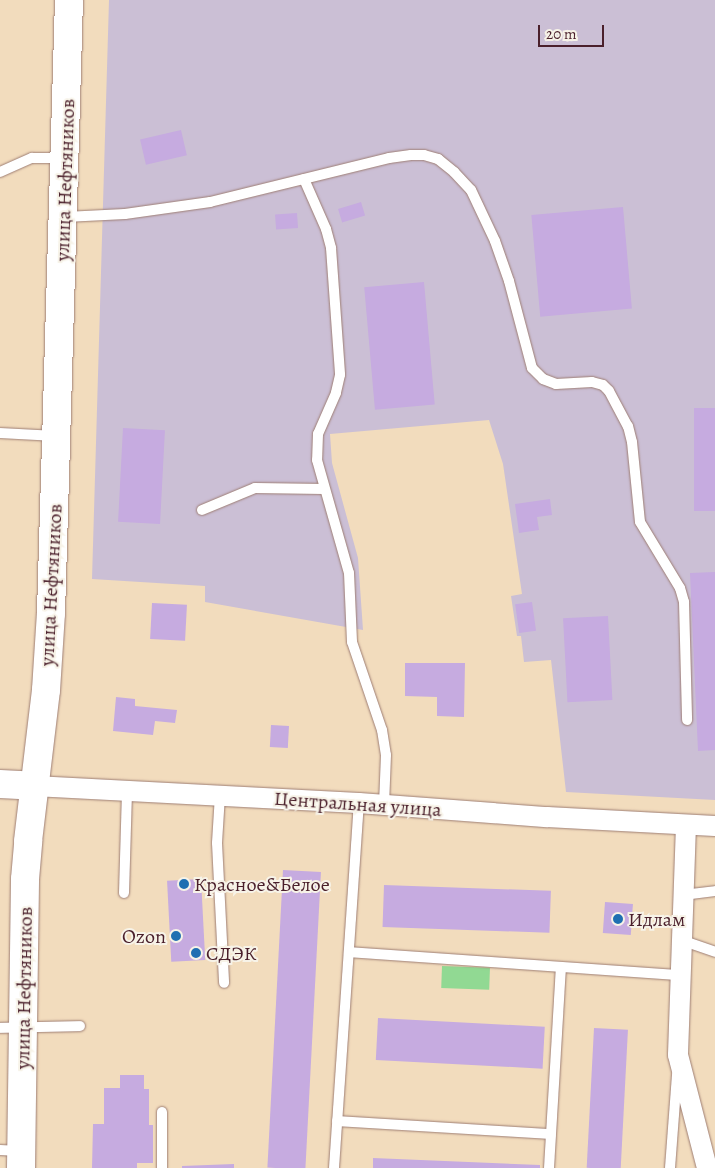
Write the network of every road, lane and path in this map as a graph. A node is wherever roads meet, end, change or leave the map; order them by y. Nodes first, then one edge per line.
1 (69, 0) edge
2 (65, 158) junction
3 (0, 172) edge
4 (304, 180) junction
5 (64, 217) junction
6 (0, 433) edge
7 (57, 436) junction
8 (324, 489) junction
9 (202, 510) dead end
10 (687, 720) dead end
11 (0, 784) edge
12 (34, 786) junction
13 (127, 789) junction
14 (220, 795) junction
15 (360, 803) junction
16 (384, 805) junction
17 (686, 824) junction
18 (715, 826) edge
19 (715, 891) edge
20 (124, 893) dead end
21 (683, 895) junction
22 (681, 940) junction
23 (349, 952) junction
24 (715, 952) edge
25 (560, 967) junction
26 (679, 975) junction
27 (224, 983) dead end
28 (80, 1026) dead end
29 (11, 1028) edge
30 (678, 1055) junction
31 (162, 1112) dead end
32 (337, 1121) junction
33 (551, 1134) junction
34 (14, 1156) edge
35 (162, 1168) edge
36 (334, 1168) edge
37 (549, 1168) edge
38 (670, 1168) edge
39 (707, 1168) edge

1 - 2 street, улица Нефтяников
2 - 3 lane
2 - 5 street, улица Нефтяников
4 - 5 lane
4 - 8 lane
4 - 10 lane
5 - 7 street, улица Нефтяников
6 - 7 lane
7 - 12 street, улица Нефтяников
8 - 9 lane
8 - 16 lane
11 - 12 street, Центральная улица
12 - 13 street, Центральная улица
12 - 29 street, улица Нефтяников
13 - 14 street, Центральная улица
13 - 20 lane
14 - 15 street, Центральная улица
14 - 27 lane
15 - 16 street, Центральная улица
15 - 23 lane
16 - 17 street, Центральная улица
17 - 18 street, Центральная улица
17 - 21 street
19 - 21 lane
21 - 22 street
22 - 24 lane
22 - 26 street
23 - 25 lane
23 - 32 lane
25 - 26 lane
25 - 33 lane
26 - 30 street
28 - 29 lane
29 - 34 street, улица Нефтяников
30 - 38 lane
30 - 39 street
31 - 35 lane
32 - 33 lane
32 - 36 lane
33 - 37 lane

